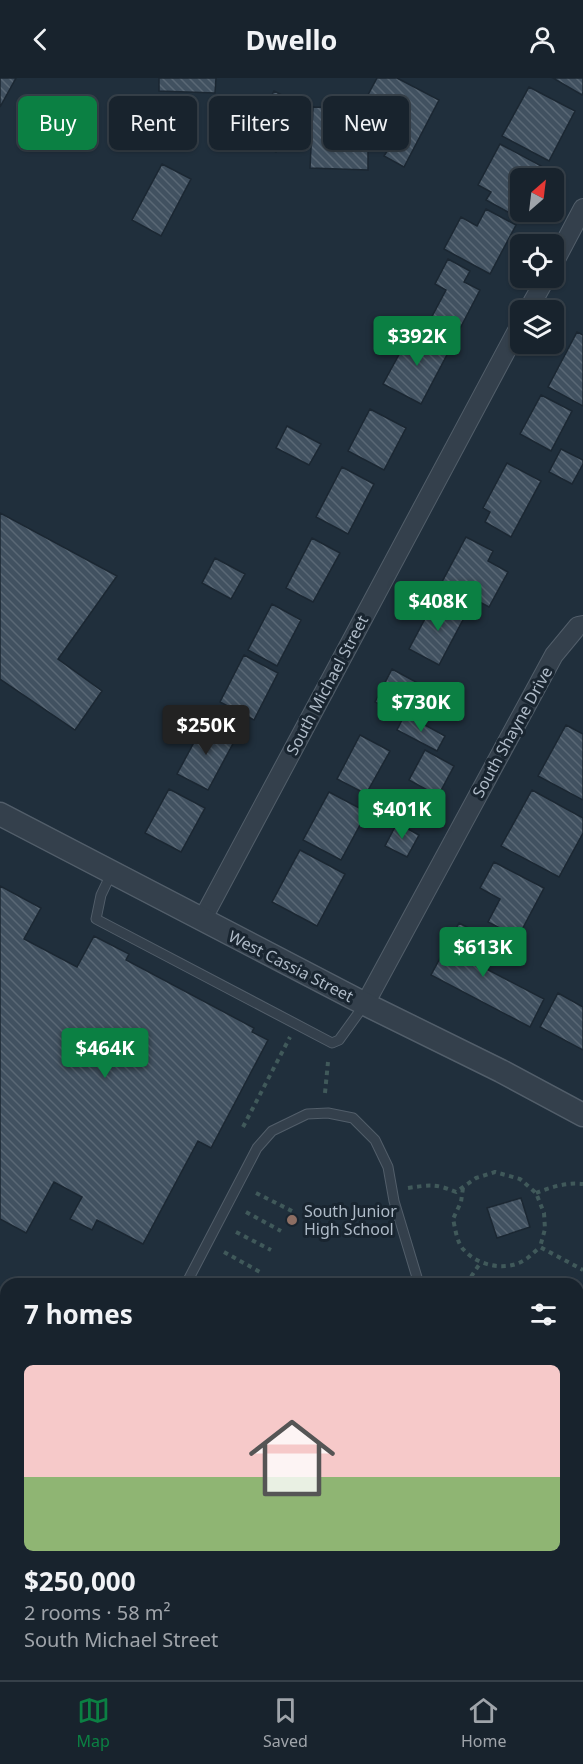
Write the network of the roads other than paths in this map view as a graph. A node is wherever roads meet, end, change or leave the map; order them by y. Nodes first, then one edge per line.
1 (583, 208) edge
2 (564, 244) edge
3 (510, 344) edge
4 (583, 625) edge
5 (0, 814) edge
6 (112, 872) junction
7 (202, 920) junction
8 (365, 1004) junction
9 (583, 1114) edge
10 (189, 1278) edge
11 (417, 1278) edge

1 - 2 street
3 - 7 street, South Michael Street
4 - 8 street, South Shayne Drive
5 - 6 street, West Cassia Street
6 - 7 street, West Cassia Street
6 - 8 lane
7 - 8 street, West Cassia Street
8 - 9 street, West Cassia Street
10 - 11 lane

